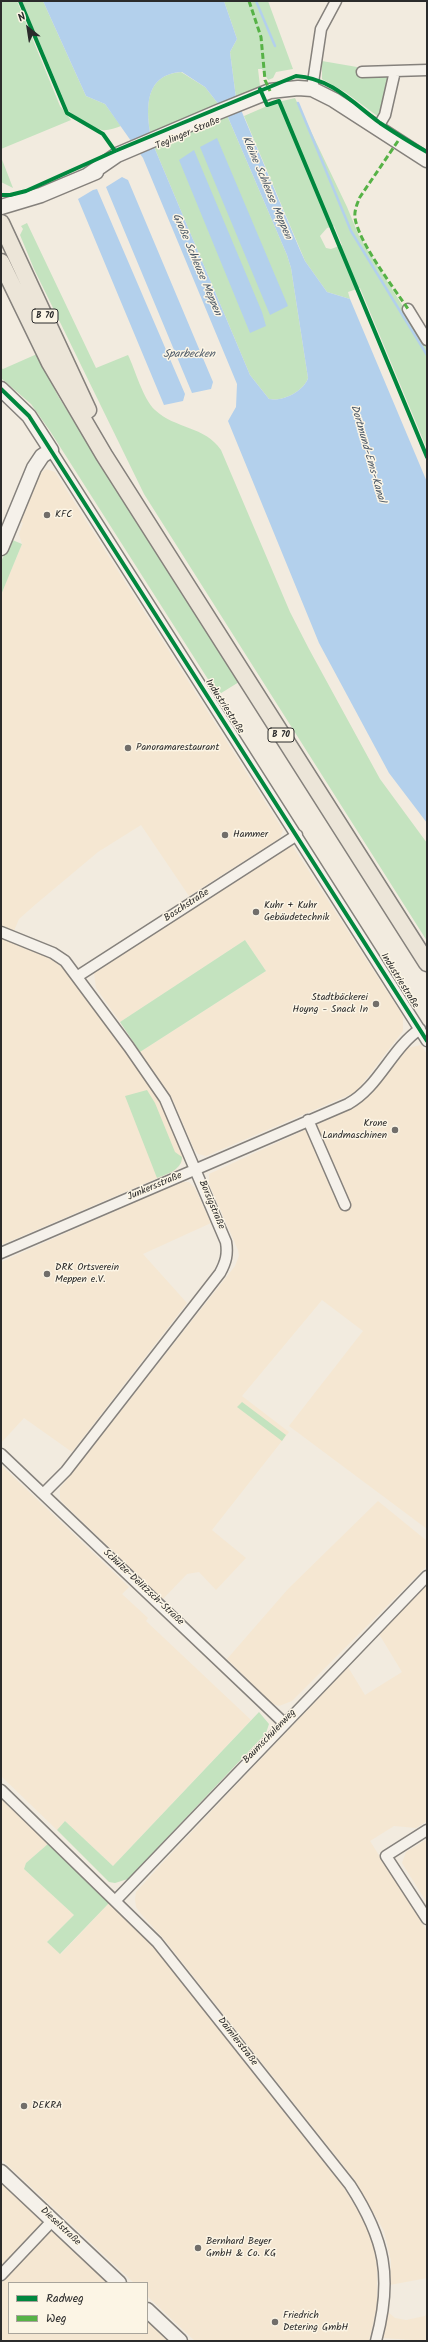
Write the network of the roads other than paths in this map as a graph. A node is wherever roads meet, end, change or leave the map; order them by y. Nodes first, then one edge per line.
1 (336, 1) edge
2 (427, 70) edge
3 (395, 71) junction
4 (362, 72) dead end
5 (287, 89) junction
6 (312, 89) junction
7 (244, 106) junction
8 (378, 127) junction
9 (427, 160) edge
10 (42, 195) junction
11 (1, 207) edge
12 (1, 220) edge
13 (1, 223) edge
14 (1, 262) edge
15 (408, 310) dead end
16 (427, 340) edge
17 (1, 389) edge
18 (51, 450) junction
19 (136, 506) junction
20 (1, 548) edge
21 (297, 835) junction
22 (1, 932) edge
23 (427, 963) edge
24 (78, 976) junction
25 (420, 1029) junction
26 (427, 1041) edge
27 (308, 1120) junction
28 (196, 1170) junction
29 (345, 1205) dead end
30 (1, 1253) edge
31 (1, 1454) edge
32 (43, 1494) junction
33 (427, 1576) edge
34 (284, 1723) junction
35 (1, 1790) edge
36 (427, 1830) edge
37 (116, 1900) junction
38 (427, 1919) edge
39 (1, 2172) edge
40 (53, 2220) junction
41 (1, 2275) edge
42 (118, 2282) edge
43 (148, 2311) edge
44 (180, 2341) edge
45 (376, 2341) edge

1 - 6 street
2 - 3 street
3 - 4 street
3 - 8 street
5 - 6 street, Teglinger Straße
5 - 7 street, Teglinger Straße
5 - 7 street, Teglinger Straße
6 - 8 street, Teglinger Straße
7 - 10 street, Teglinger Straße
8 - 9 street, Teglinger Straße
10 - 11 street, Teglinger Straße
10 - 12 street, Teglinger Straße
13 - 19 main road, B 70
14 - 19 main road, B 70
15 - 16 street
17 - 18 street, Industriestraße
18 - 20 street
18 - 21 street, Industriestraße
19 - 23 main road, B 70
21 - 24 street, Boschstraße
21 - 25 street, Industriestraße
22 - 24 street, Borsigstraße
24 - 28 street, Borsigstraße
25 - 26 street, Industriestraße
25 - 27 street, Junkersstraße
27 - 28 street, Junkersstraße
27 - 29 street
28 - 30 street, Junkersstraße
28 - 32 street, Borsigstraße
31 - 32 street, Schulze-Delitzsch-Straße
32 - 34 street, Schulze-Delitzsch-Straße
33 - 34 street, Baumschulenweg
34 - 37 street, Baumschulenweg
35 - 37 street, Daimlerstraße
36 - 38 street
37 - 45 street, Daimlerstraße
39 - 40 street, Dieselstraße
40 - 41 street
40 - 42 street, Dieselstraße
43 - 44 street

